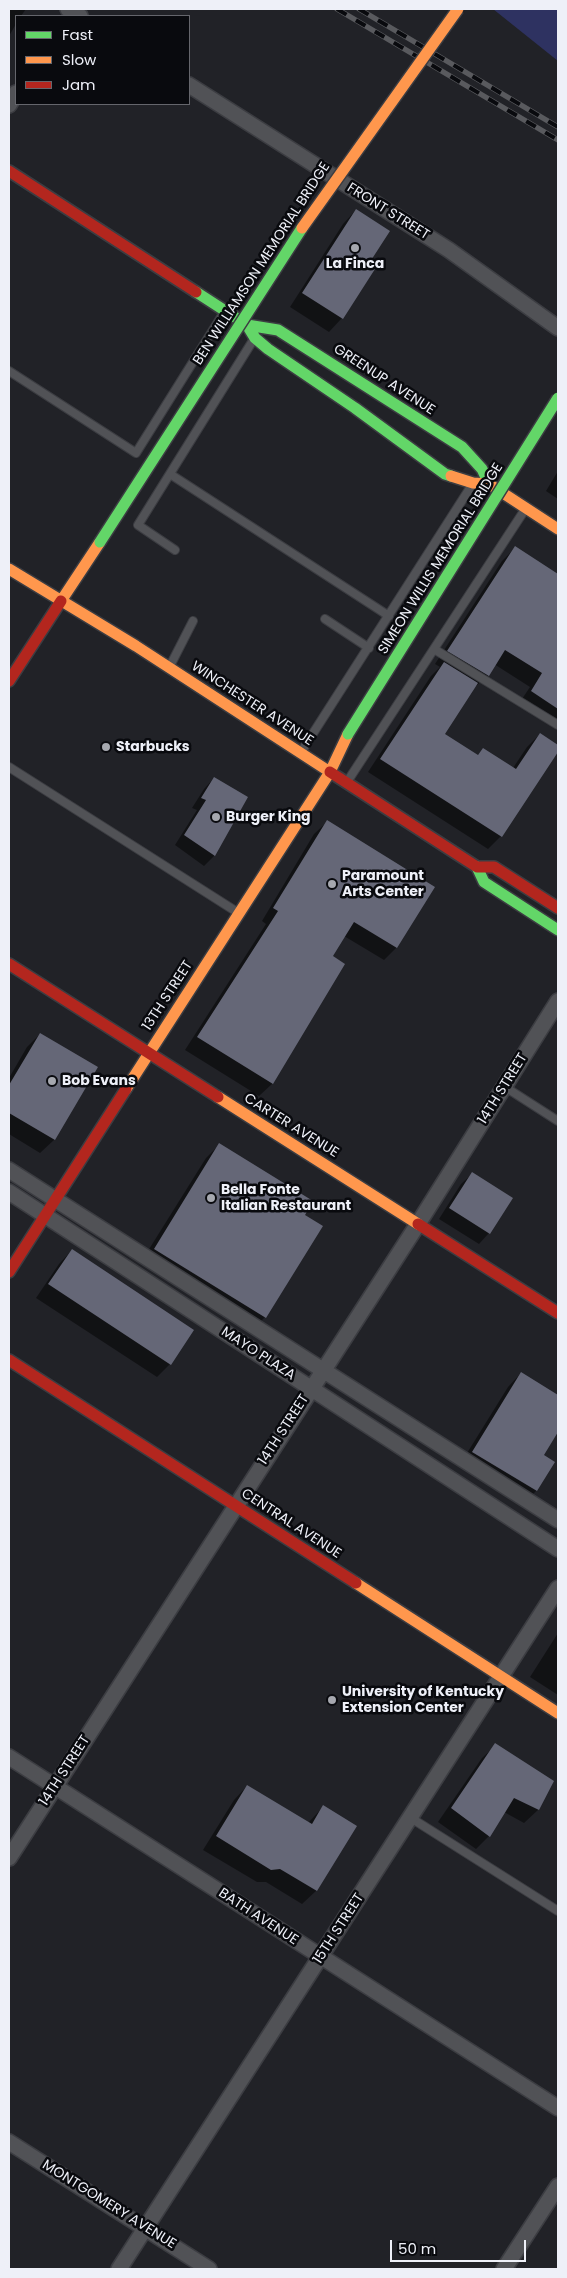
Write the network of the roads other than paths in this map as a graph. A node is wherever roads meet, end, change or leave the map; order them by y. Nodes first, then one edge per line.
1 (458, 9) edge
2 (190, 86) edge
3 (9, 171) edge
4 (225, 311) junction
5 (247, 325) junction
6 (262, 326) junction
7 (558, 328) edge
8 (254, 338) junction
9 (9, 371) edge
10 (558, 398) edge
11 (482, 469) junction
12 (170, 474) junction
13 (473, 483) junction
14 (488, 484) junction
15 (526, 508) junction
16 (558, 529) edge
17 (175, 550) dead end
18 (9, 569) edge
19 (60, 601) junction
20 (389, 616) junction
21 (325, 620) dead end
22 (193, 621) dead end
23 (369, 648) junction
24 (434, 649) junction
25 (168, 667) junction
26 (9, 681) edge
27 (558, 725) edge
28 (348, 734) joint
29 (300, 753) junction
30 (9, 767) edge
31 (330, 772) junction
32 (346, 783) junction
33 (477, 867) junction
34 (558, 908) edge
35 (239, 914) junction
36 (558, 930) edge
37 (9, 964) edge
38 (558, 1001) edge
39 (149, 1054) junction
40 (505, 1087) junction
41 (558, 1121) edge
42 (9, 1170) edge
43 (9, 1192) edge
44 (54, 1199) junction
45 (44, 1215) junction
46 (418, 1224) junction
47 (9, 1272) edge
48 (558, 1313) edge
49 (9, 1360) edge
50 (322, 1371) junction
51 (311, 1388) junction
52 (235, 1506) junction
53 (558, 1520) edge
54 (558, 1549) edge
55 (558, 1588) edge
56 (501, 1676) junction
57 (558, 1713) edge
58 (9, 1757) edge
59 (55, 1787) junction
60 (411, 1818) junction
61 (9, 1858) edge
62 (558, 1911) edge
63 (320, 1957) junction
64 (558, 2108) edge
65 (9, 2142) edge
66 (558, 2186) edge
67 (146, 2228) junction
68 (119, 2269) edge
69 (209, 2269) edge
70 (504, 2269) edge

1 - 19 main road, BEN WILLIAMSON MEMORIAL BRIDGE, bridge
2 - 7 street, FRONT STREET
3 - 4 main road, GREENUP AVENUE
4 - 5 main road, GREENUP AVENUE
4 - 9 lane
5 - 6 main road, GREENUP AVENUE
5 - 8 main road, GREENUP AVENUE
6 - 8 lane
6 - 11 main road, GREENUP AVENUE
8 - 12 lane
8 - 13 main road, GREENUP AVENUE
10 - 28 main road, SIMEON WILLIS MEMORIAL BRIDGE, bridge
11 - 13 lane
11 - 14 main road, GREENUP AVENUE
12 - 17 lane
12 - 20 lane
13 - 14 main road, GREENUP AVENUE
13 - 20 lane
14 - 15 main road, GREENUP AVENUE
15 - 16 main road, GREENUP AVENUE
15 - 24 lane
18 - 19 main road, WINCHESTER AVENUE
19 - 25 main road, WINCHESTER AVENUE
19 - 26 main road, BEN WILLIAMSON MEMORIAL BRIDGE
20 - 23 lane
21 - 23 lane
22 - 25 lane
23 - 29 lane
24 - 27 lane
24 - 32 lane
25 - 29 main road, WINCHESTER AVENUE
28 - 31 main road, 13TH STREET
29 - 31 main road, WINCHESTER AVENUE
30 - 35 lane
31 - 32 main road, WINCHESTER AVENUE
31 - 35 main road, 13TH STREET
32 - 33 main road, WINCHESTER AVENUE
33 - 34 main road, WINCHESTER AVENUE
33 - 36 main road, WINCHESTER AVENUE
35 - 39 main road, 13TH STREET
37 - 39 main road, CARTER AVENUE
38 - 40 street, 14TH STREET
39 - 44 main road, 13TH STREET
39 - 46 main road, CARTER AVENUE
40 - 41 lane
40 - 46 street, 14TH STREET
42 - 44 street, MAYO PLAZA
43 - 45 street, MAYO PLAZA
44 - 45 main road, 13TH STREET
44 - 50 street, MAYO PLAZA
45 - 47 main road, 13TH STREET
45 - 51 street, MAYO PLAZA
46 - 48 main road, CARTER AVENUE
46 - 50 street, 14TH STREET
49 - 52 main road, CENTRAL AVENUE
50 - 51 street, 14TH STREET
50 - 53 street, MAYO PLAZA
51 - 52 street, 14TH STREET
51 - 54 street, MAYO PLAZA
52 - 56 main road, CENTRAL AVENUE
52 - 59 street, 14TH STREET
55 - 56 street, 15TH STREET
56 - 57 main road, CENTRAL AVENUE
56 - 60 street, 15TH STREET
58 - 59 street, BATH AVENUE
59 - 61 street, 14TH STREET
59 - 63 street, BATH AVENUE
60 - 62 lane
60 - 63 street, 15TH STREET
63 - 64 street, BATH AVENUE
63 - 67 street, 15TH STREET
65 - 67 street, MONTGOMERY AVENUE
66 - 70 street
67 - 68 street, 15TH STREET
67 - 69 street, MONTGOMERY AVENUE

